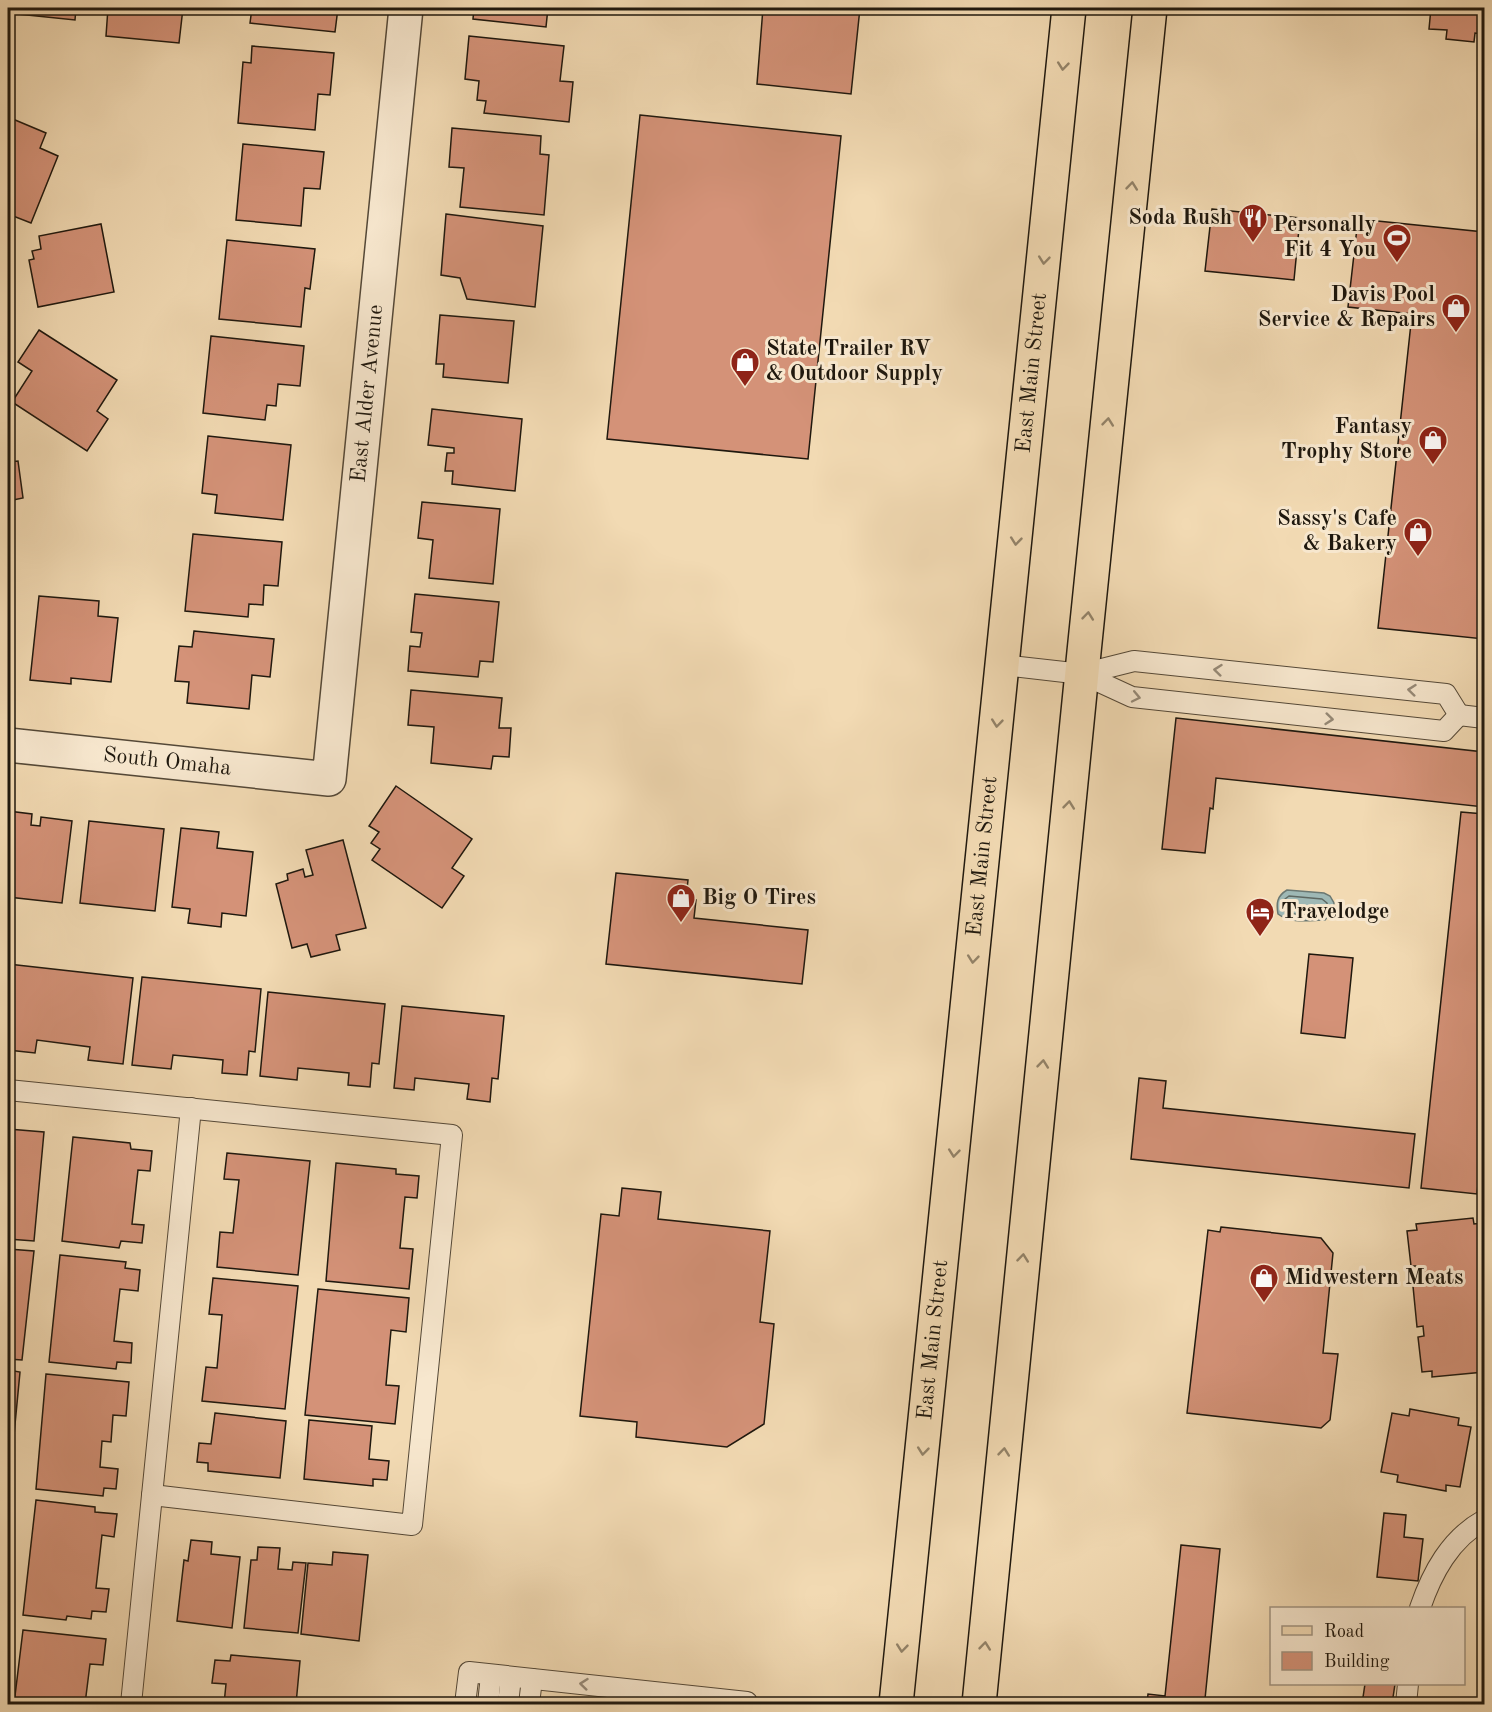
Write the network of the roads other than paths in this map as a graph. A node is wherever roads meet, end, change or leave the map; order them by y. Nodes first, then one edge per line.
1 (406, 8) edge
2 (1069, 8) edge
3 (1150, 8) edge
4 (1003, 665) junction
5 (1082, 674) junction
6 (1459, 715) junction
7 (1485, 718) edge
8 (8, 745) edge
9 (329, 779) joint
10 (8, 1089) edge
11 (191, 1108) junction
12 (152, 1494) junction
13 (1485, 1521) edge
14 (1420, 1607) edge
15 (491, 1675) junction
16 (511, 1677) junction
17 (532, 1679) junction
18 (1408, 1685) edge
19 (747, 1701) dead end
20 (131, 1704) edge
21 (465, 1704) edge
22 (488, 1704) edge
23 (508, 1704) edge
24 (530, 1704) edge
25 (896, 1704) edge
26 (979, 1704) edge
27 (1406, 1704) edge

1 - 9 street, East Alder Avenue
2 -> 4 main road, East Main Street
5 -> 3 main road
4 - 5 lane
4 -> 25 main road, East Main Street
5 -> 6 lane
6 -> 5 lane
26 -> 5 main road
6 - 7 lane
8 - 9 street, South Omaha
10 - 11 lane
11 - 12 lane
11 - 12 lane
12 - 20 lane
13 - 14 lane
15 - 16 lane
15 - 21 lane
15 - 22 lane
16 - 17 lane
16 - 23 lane
19 -> 17 lane
17 - 24 lane
18 - 27 lane

